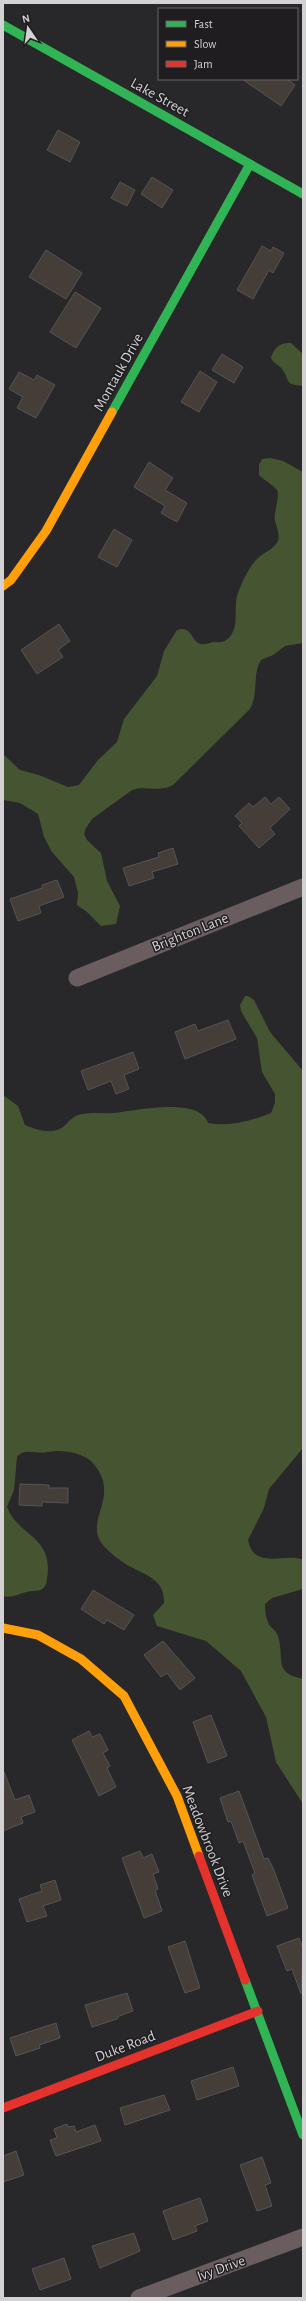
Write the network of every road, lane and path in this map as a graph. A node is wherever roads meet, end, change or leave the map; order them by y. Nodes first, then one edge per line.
1 (3, 25) edge
2 (250, 164) junction
3 (303, 194) edge
4 (3, 586) edge
5 (303, 887) edge
6 (77, 978) dead end
7 (3, 1628) edge
8 (258, 2011) junction
9 (3, 2108) edge
10 (303, 2135) edge
11 (303, 2237) edge
12 (139, 2298) edge

1 - 2 street, Lake Street
2 - 3 street, Lake Street
2 - 4 street, Montauk Drive
5 - 6 street, Brighton Lane
7 - 8 street, Meadowbrook Drive
8 - 9 street, Duke Road
8 - 10 street, Meadowbrook Drive
11 - 12 street, Ivy Drive

